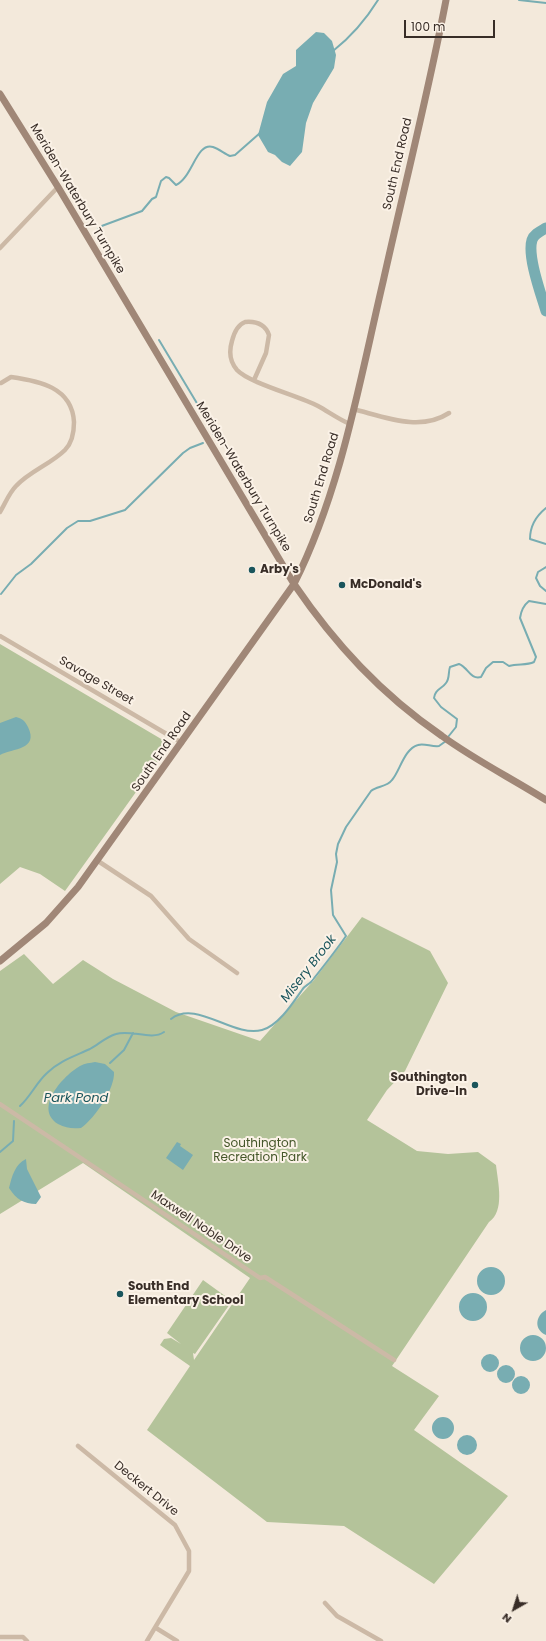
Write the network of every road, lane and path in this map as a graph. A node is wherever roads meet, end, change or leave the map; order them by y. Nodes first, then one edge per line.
1 (446, 0) edge
2 (0, 94) edge
3 (58, 187) junction
4 (0, 248) edge
5 (254, 380) junction
6 (1, 383) dead end
7 (354, 409) junction
8 (449, 413) dead end
9 (350, 424) junction
10 (0, 512) edge
11 (294, 584) junction
12 (0, 636) edge
13 (182, 743) junction
14 (546, 800) edge
15 (98, 861) junction
16 (0, 961) edge
17 (237, 973) dead end
18 (0, 1104) edge
19 (394, 1360) dead end
20 (78, 1446) dead end
21 (325, 1603) dead end
22 (156, 1628) junction
23 (0, 1637) edge
24 (27, 1641) edge
25 (147, 1641) edge
26 (177, 1641) edge
27 (381, 1641) edge

1 - 7 street, South End Road
2 - 3 street, Meriden-Waterbury Turnpike
3 - 4 street
3 - 11 street, Meriden-Waterbury Turnpike
5 - 5 street
5 - 9 street
6 - 10 street
7 - 8 street
7 - 9 street, South End Road
9 - 11 street, South End Road
11 - 13 street, South End Road
11 - 14 street, Meriden-Waterbury Turnpike
12 - 13 street, Savage Street
13 - 15 street, South End Road
15 - 16 street, South End Road
15 - 17 street
18 - 19 street, Maxwell Noble Drive
20 - 22 street, Deckert Drive
21 - 27 street
22 - 25 street, Deckert Drive
22 - 26 street
23 - 24 street

